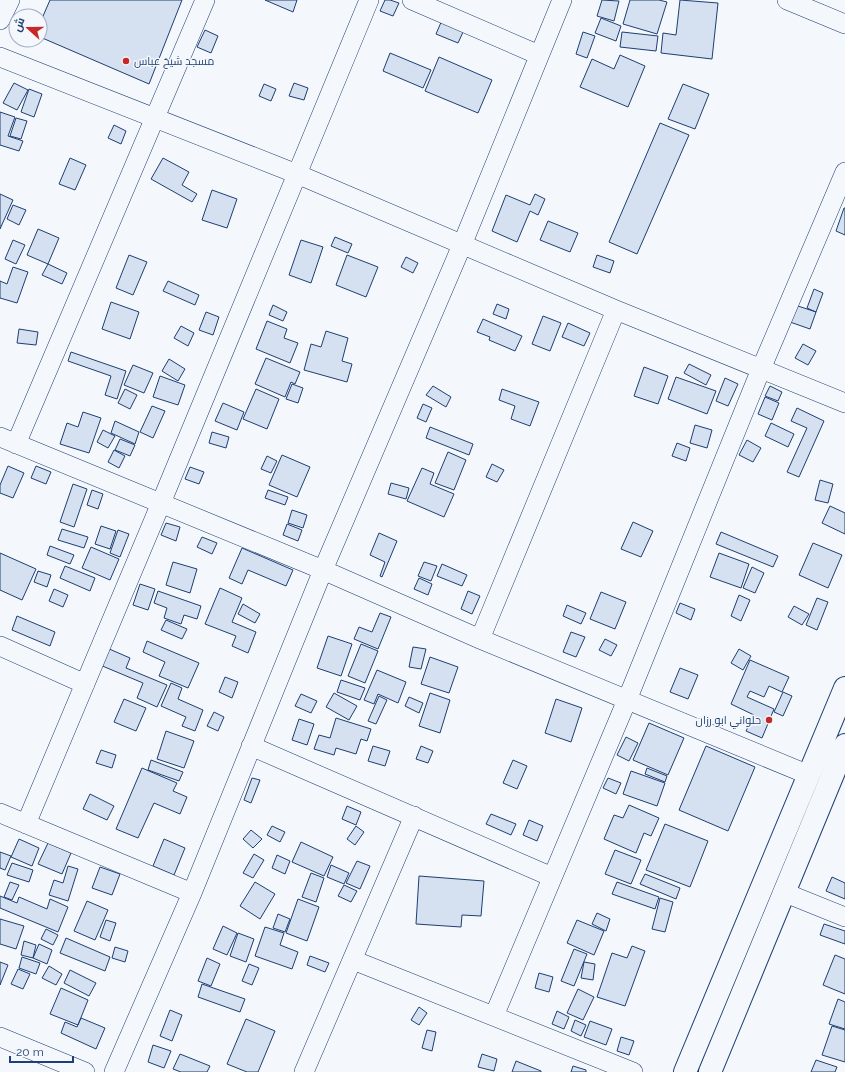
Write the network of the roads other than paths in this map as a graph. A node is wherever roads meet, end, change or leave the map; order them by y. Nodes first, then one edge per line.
1 (10, 0) edge
2 (205, 0) edge
3 (369, 0) edge
4 (412, 0) edge
5 (562, 0) edge
6 (788, 0) edge
7 (0, 20) edge
8 (845, 24) edge
9 (539, 55) junction
10 (0, 57) edge
11 (154, 118) junction
12 (845, 172) edge
13 (297, 174) junction
14 (462, 245) junction
15 (616, 310) junction
16 (761, 369) junction
17 (845, 403) edge
18 (8, 441) edge
19 (161, 503) junction
20 (323, 570) junction
21 (480, 639) junction
22 (0, 646) edge
23 (85, 684) junction
24 (845, 688) edge
25 (627, 700) junction
26 (845, 745) edge
27 (250, 746) junction
28 (809, 774) junction
29 (0, 813) edge
30 (414, 816) junction
31 (26, 824) junction
32 (552, 877) junction
33 (192, 892) junction
34 (784, 892) junction
35 (845, 917) edge
36 (353, 960) junction
37 (494, 1016) junction
38 (0, 1037) edge
39 (85, 1072) edge
40 (114, 1072) edge
41 (304, 1072) edge
42 (633, 1072) edge
43 (685, 1072) edge
44 (710, 1072) edge

1 - 7 street
2 - 11 street
3 - 13 street
4 - 9 street
5 - 9 street
6 - 8 street
9 - 14 street
10 - 11 street
11 - 13 street
11 - 18 street
12 - 16 street
13 - 14 street
13 - 19 street
14 - 15 street
14 - 20 street
15 - 16 street
15 - 21 street
16 - 17 street
16 - 25 street
18 - 19 street
19 - 20 street
19 - 23 street
20 - 21 street
20 - 27 street
21 - 25 street
22 - 23 street
23 - 31 street
24 - 28 main road
25 - 28 street
25 - 32 street
26 - 34 main road
27 - 30 street
27 - 33 street
28 - 43 main road
29 - 31 street
30 - 32 street
30 - 36 street
31 - 33 street
32 - 37 street
33 - 40 street
34 - 35 street
34 - 44 main road
36 - 37 street
36 - 41 street
37 - 42 street
38 - 39 street

